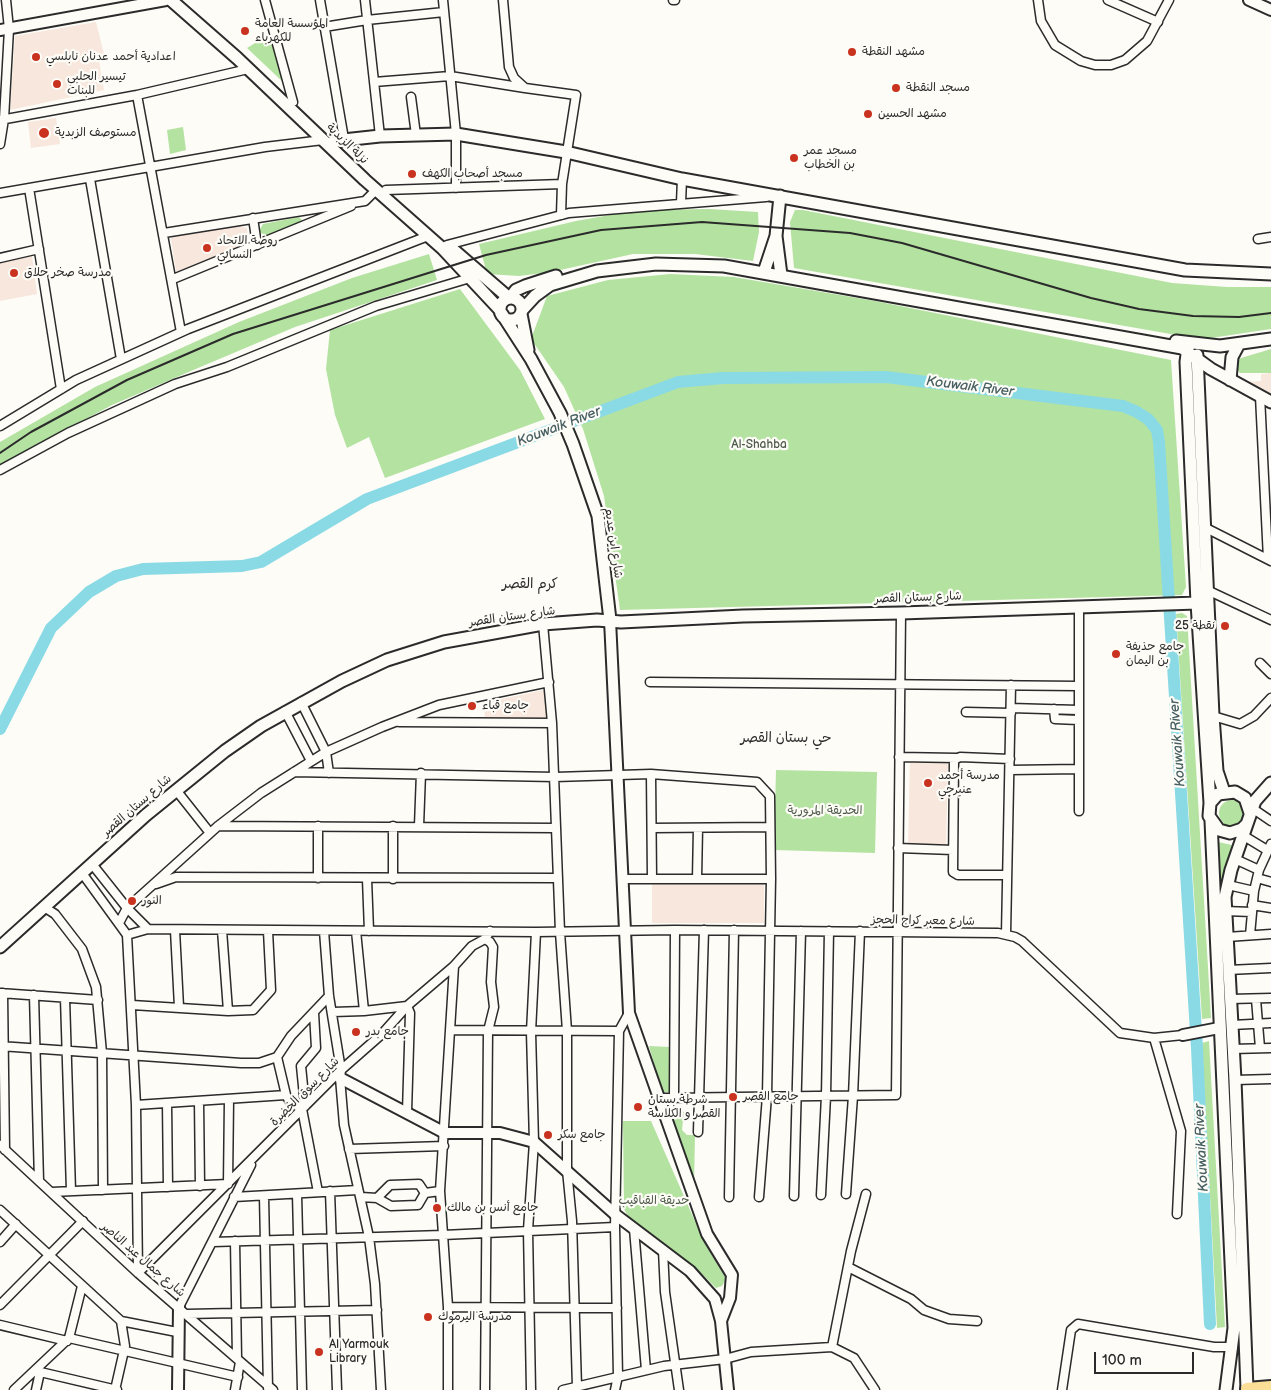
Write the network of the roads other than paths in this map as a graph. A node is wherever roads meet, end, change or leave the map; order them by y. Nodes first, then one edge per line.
1 (6, 0) edge
2 (166, 0) edge
3 (171, 0) edge
4 (180, 0) edge
5 (265, 0) edge
6 (320, 0) edge
7 (365, 0) edge
8 (443, 0) edge
9 (503, 0) edge
10 (1038, 0) edge
11 (1108, 0) edge
12 (1170, 0) edge
13 (1249, 0) edge
14 (1271, 10) edge
15 (444, 12) junction
16 (367, 20) junction
17 (1158, 22) junction
18 (324, 27) junction
19 (4, 30) edge
20 (248, 69) junction
21 (450, 76) junction
22 (374, 82) junction
23 (525, 88) junction
24 (137, 95) junction
25 (411, 97) dead end
26 (293, 102) junction
27 (2, 120) edge
28 (456, 134) junction
29 (416, 135) junction
30 (380, 136) junction
31 (333, 140) junction
32 (0, 144) edge
33 (566, 152) junction
34 (152, 167) junction
35 (90, 178) junction
36 (682, 179) junction
37 (562, 184) junction
38 (29, 188) junction
39 (456, 188) junction
40 (381, 190) junction
41 (0, 193) edge
42 (780, 196) junction
43 (365, 200) junction
44 (681, 203) junction
45 (561, 215) junction
46 (253, 218) junction
47 (164, 233) junction
48 (428, 236) junction
49 (776, 236) junction
50 (1271, 237) edge
51 (1258, 239) dead end
52 (257, 245) junction
53 (448, 245) junction
54 (39, 249) junction
55 (0, 258) edge
56 (765, 270) junction
57 (781, 273) junction
58 (1271, 274) edge
59 (470, 278) junction
60 (173, 279) junction
61 (510, 298) junction
62 (522, 311) junction
63 (501, 312) junction
64 (180, 332) junction
65 (1271, 339) edge
66 (1239, 344) junction
67 (1191, 346) junction
68 (531, 359) junction
69 (120, 360) junction
70 (1197, 360) junction
71 (1210, 370) junction
72 (1196, 376) junction
73 (1230, 380) junction
74 (61, 389) junction
75 (1260, 396) junction
76 (1271, 402) edge
77 (0, 426) edge
78 (0, 470) edge
79 (1204, 527) junction
80 (1269, 560) edge
81 (1206, 590) junction
82 (1191, 603) junction
83 (1079, 607) junction
84 (901, 613) junction
85 (610, 620) junction
86 (1271, 620) edge
87 (543, 624) junction
88 (1260, 663) dead end
89 (1271, 674) edge
90 (549, 682) junction
91 (650, 682) dead end
92 (900, 685) junction
93 (1011, 685) junction
94 (1078, 686) junction
95 (1271, 698) edge
96 (301, 702) junction
97 (1054, 709) junction
98 (1078, 710) junction
99 (285, 711) junction
100 (1011, 711) junction
101 (966, 712) dead end
102 (1213, 716) junction
103 (1078, 720) junction
104 (392, 722) junction
105 (552, 723) junction
106 (326, 752) junction
107 (899, 756) junction
108 (957, 758) junction
109 (1010, 759) junction
110 (311, 761) junction
111 (1078, 769) junction
112 (1010, 770) junction
113 (294, 772) junction
114 (329, 773) junction
115 (421, 774) junction
116 (651, 774) junction
117 (618, 776) junction
118 (555, 777) junction
119 (1271, 781) edge
120 (176, 790) junction
121 (1224, 792) junction
122 (1245, 798) junction
123 (1210, 803) junction
124 (1251, 810) junction
125 (1079, 811) dead end
126 (1211, 821) junction
127 (1271, 822) edge
128 (218, 826) junction
129 (318, 826) junction
130 (393, 826) junction
131 (420, 826) junction
132 (770, 827) junction
133 (556, 828) junction
134 (652, 828) junction
135 (698, 828) junction
136 (1245, 831) junction
137 (210, 833) junction
138 (1269, 847) edge
139 (898, 848) junction
140 (954, 850) junction
141 (1235, 859) junction
142 (92, 864) junction
143 (82, 873) junction
144 (1258, 874) junction
145 (1007, 875) junction
146 (318, 878) junction
147 (367, 878) junction
148 (393, 878) junction
149 (558, 878) junction
150 (622, 879) junction
151 (652, 879) junction
152 (697, 879) junction
153 (771, 879) junction
154 (1271, 882) edge
155 (1228, 885) junction
156 (151, 886) junction
157 (1254, 891) junction
158 (44, 906) junction
159 (127, 908) junction
160 (1252, 908) junction
161 (1271, 908) edge
162 (1225, 912) junction
163 (119, 923) junction
164 (148, 929) junction
165 (175, 930) junction
166 (222, 930) junction
167 (324, 930) junction
168 (369, 930) junction
169 (675, 930) junction
170 (704, 930) junction
171 (734, 930) junction
172 (769, 930) junction
173 (268, 931) junction
174 (356, 931) junction
175 (490, 931) junction
176 (801, 931) junction
177 (828, 931) junction
178 (860, 931) junction
179 (536, 932) junction
180 (560, 932) junction
181 (624, 932) junction
182 (897, 932) junction
183 (127, 934) junction
184 (1006, 934) junction
185 (1271, 934) edge
186 (1250, 935) junction
187 (1227, 937) junction
188 (485, 939) junction
189 (0, 947) edge
190 (454, 966) junction
191 (1271, 968) edge
192 (1228, 970) junction
193 (1, 993) edge
194 (34, 995) junction
195 (329, 996) junction
196 (65, 998) junction
197 (1271, 998) edge
198 (1256, 999) junction
199 (98, 1000) junction
200 (1230, 1000) junction
201 (132, 1005) junction
202 (407, 1006) junction
203 (179, 1007) junction
204 (228, 1011) junction
205 (333, 1012) junction
206 (364, 1012) junction
207 (314, 1013) junction
208 (629, 1013) junction
209 (1271, 1023) edge
210 (1258, 1024) junction
211 (1232, 1025) junction
212 (1214, 1029) junction
213 (451, 1030) junction
214 (488, 1031) junction
215 (567, 1031) junction
216 (619, 1031) junction
217 (531, 1032) junction
218 (1183, 1035) joint
219 (1154, 1038) junction
220 (1, 1046) edge
221 (1260, 1048) junction
222 (1271, 1048) edge
223 (35, 1049) junction
224 (1232, 1049) junction
225 (67, 1050) junction
226 (102, 1053) junction
227 (134, 1056) junction
228 (277, 1057) junction
229 (340, 1074) junction
230 (1271, 1079) edge
231 (1235, 1080) junction
232 (286, 1095) junction
233 (767, 1096) junction
234 (797, 1096) junction
235 (826, 1096) junction
236 (853, 1096) junction
237 (674, 1097) junction
238 (701, 1097) junction
239 (730, 1097) junction
240 (658, 1098) junction
241 (229, 1100) junction
242 (199, 1101) junction
243 (167, 1103) junction
244 (136, 1105) junction
245 (303, 1108) junction
246 (407, 1112) junction
247 (698, 1132) dead end
248 (445, 1133) junction
249 (487, 1133) junction
250 (534, 1142) junction
251 (444, 1146) junction
252 (3, 1148) edge
253 (349, 1149) junction
254 (256, 1157) junction
255 (567, 1170) junction
256 (39, 1181) junction
257 (228, 1184) junction
258 (200, 1186) junction
259 (168, 1187) junction
260 (136, 1188) junction
261 (103, 1190) junction
262 (71, 1191) junction
263 (330, 1191) junction
264 (440, 1191) junction
265 (52, 1192) junction
266 (318, 1192) junction
267 (425, 1193) junction
268 (297, 1194) junction
269 (360, 1194) junction
270 (846, 1194) dead end
271 (866, 1194) dead end
272 (821, 1195) dead end
273 (264, 1196) junction
274 (759, 1196) dead end
275 (794, 1196) dead end
276 (234, 1197) junction
277 (728, 1197) dead end
278 (377, 1198) junction
279 (0, 1210) edge
280 (1177, 1214) dead end
281 (616, 1216) junction
282 (82, 1221) junction
283 (16, 1224) junction
284 (616, 1227) junction
285 (571, 1228) junction
286 (634, 1229) junction
287 (528, 1230) junction
288 (486, 1232) junction
289 (443, 1235) junction
290 (369, 1237) junction
291 (332, 1238) junction
292 (267, 1240) junction
293 (298, 1240) junction
294 (235, 1241) junction
295 (0, 1242) edge
296 (212, 1242) junction
297 (663, 1250) junction
298 (49, 1255) junction
299 (848, 1267) junction
300 (138, 1273) junction
301 (82, 1286) junction
302 (0, 1305) edge
303 (448, 1307) junction
304 (486, 1308) junction
305 (529, 1308) junction
306 (574, 1308) junction
307 (617, 1308) junction
308 (183, 1310) junction
309 (377, 1310) junction
310 (268, 1312) junction
311 (333, 1312) junction
312 (237, 1313) junction
313 (300, 1313) junction
314 (121, 1321) junction
315 (721, 1321) junction
316 (977, 1321) dead end
317 (0, 1325) edge
318 (177, 1332) junction
319 (68, 1339) junction
320 (832, 1347) junction
321 (1233, 1347) junction
322 (125, 1351) junction
323 (724, 1359) junction
324 (238, 1360) junction
325 (177, 1364) junction
326 (675, 1365) junction
327 (646, 1370) junction
328 (38, 1372) junction
329 (238, 1376) junction
330 (618, 1376) junction
331 (75, 1380) junction
332 (577, 1387) junction
333 (1271, 1387) edge
334 (270, 1389) edge
335 (14, 1390) edge
336 (36, 1390) edge
337 (74, 1390) edge
338 (116, 1390) edge
339 (178, 1390) edge
340 (235, 1390) edge
341 (302, 1390) edge
342 (337, 1390) edge
343 (381, 1390) edge
344 (448, 1390) edge
345 (485, 1390) edge
346 (531, 1390) edge
347 (563, 1390) edge
348 (615, 1390) edge
349 (679, 1390) edge
350 (728, 1390) edge
351 (875, 1390) edge
352 (1062, 1390) edge
353 (1228, 1390) edge
354 (1248, 1390) edge

1 - 19 street
2 - 19 street
3 - 20 main road, نزلة الزبدية
4 - 26 main road, نزلة الزبدية
5 - 26 street
6 - 18 street
7 - 16 street
8 - 15 street
9 - 23 street
10 - 17 street
11 - 17 street
12 - 17 street
13 - 14 street
15 - 16 street
15 - 21 street
16 - 18 street
16 - 22 street
18 - 31 street
19 - 27 street
20 - 24 street
20 - 31 main road, نزلة الزبدية
21 - 22 street
21 - 23 street
21 - 28 street
22 - 30 street
23 - 33 street
24 - 27 street
24 - 34 street
25 - 29 street
26 - 31 main road, نزلة الزبدية
27 - 32 street
28 - 29 main road
28 - 33 main road
28 - 39 street
29 - 30 main road
30 - 31 main road
31 - 34 street
31 - 40 main road, نزلة الزبدية
33 - 36 main road
33 - 37 street
34 - 35 street
34 - 47 street
35 - 38 street
35 - 69 street
36 - 42 main road
36 - 44 street
37 - 39 street
37 - 45 street
38 - 41 street
38 - 54 street
39 - 40 street
40 - 43 street
40 - 48 main road, نزلة الزبدية
40 - 53 main road, نزلة الزبدية
42 - 44 street
42 - 49 main road
42 - 58 main road
43 - 46 street
43 - 52 street
44 - 45 street
45 - 53 street
46 - 47 street
46 - 52 street
47 - 60 street
48 - 59 main road, نزلة الزبدية
48 - 64 street
49 - 56 main road
49 - 57 main road
50 - 51 street
52 - 60 street
53 - 61 main road, نزلة الزبدية
54 - 55 street
54 - 74 street
56 - 57 main road
56 - 61 main road
56 - 62 main road
57 - 67 main road
59 - 63 main road, نزلة الزبدية
59 - 78 street
60 - 64 street
61 - 62 main road
61 - 63 main road
62 - 63 main road
62 - 68 main road
63 - 68 main road, نزلة الزبدية
64 - 69 street
65 - 66 main road
66 - 67 main road
66 - 73 main road
67 - 70 main road
67 - 82 main road
68 - 85 main road, شارع ابن عديم
69 - 74 street
70 - 71 main road
70 - 72 main road
71 - 72 main road
71 - 73 main road
72 - 79 main road
73 - 75 main road
74 - 77 street
75 - 76 main road
75 - 80 street
79 - 80 street
79 - 81 main road
81 - 86 street
81 - 102 main road
82 - 83 main road, شارع بستان القصر
82 - 123 main road
83 - 84 main road, شارع بستان القصر
83 - 94 street
84 - 85 main road, شارع بستان القصر
84 - 92 street
85 - 87 main road, شارع بستان القصر
85 - 117 street
87 - 90 street
87 - 96 main road, شارع بستان القصر
88 - 89 street
90 - 104 street
90 - 105 street
91 - 92 street
92 - 93 street
92 - 107 street
93 - 94 street
93 - 100 street
94 - 98 street
95 - 102 street
96 - 99 main road, شارع بستان القصر
96 - 106 street
97 - 98 street
97 - 100 street
97 - 103 street
98 - 103 street
99 - 110 street
99 - 120 main road, شارع بستان القصر
100 - 101 street
100 - 109 street
102 - 121 main road
103 - 111 street
104 - 105 street
104 - 106 street
105 - 118 street
106 - 110 street
106 - 114 street
107 - 108 street
107 - 139 street
108 - 109 street
108 - 140 street
109 - 112 street
110 - 113 street
111 - 112 street
111 - 125 street
112 - 145 street
113 - 114 street
113 - 128 street
114 - 115 street
115 - 118 street
115 - 131 street
116 - 117 street
116 - 132 street
116 - 134 street
117 - 118 street
117 - 150 street
118 - 133 street
119 - 122 main road
119 - 124 main road
120 - 137 street
120 - 142 main road, شارع بستان القصر
121 - 122 main road
121 - 123 main road
122 - 124 main road
123 - 126 main road
124 - 127 street
124 - 136 main road
126 - 136 main road
126 - 212 main road
128 - 129 street
128 - 137 street
129 - 130 street
129 - 146 street
130 - 131 street
130 - 148 street
131 - 133 street
132 - 135 street
132 - 153 street
133 - 149 street
134 - 135 street
134 - 151 street
135 - 152 street
136 - 138 street
136 - 141 main road
137 - 156 street
138 - 144 street
139 - 140 street
139 - 182 street
140 - 145 street
141 - 144 street
141 - 155 main road
142 - 143 main road, شارع بستان القصر
142 - 159 street
143 - 158 main road, شارع بستان القصر
143 - 163 street
144 - 154 street
144 - 157 street
145 - 184 street
146 - 147 street
146 - 156 street
147 - 148 street
147 - 168 street
148 - 149 street
149 - 180 street
150 - 151 street
150 - 181 street
151 - 152 street
152 - 153 street
153 - 172 street
155 - 157 street
155 - 162 main road
156 - 159 street
157 - 160 street
158 - 189 main road, شارع بستان القصر
158 - 199 street
159 - 163 street
159 - 164 street
160 - 161 street
160 - 162 street
160 - 186 street
162 - 187 main road
163 - 183 street
164 - 165 street, شارع معبر كراج الحجز
164 - 183 street, شارع معبر كراج الحجز
165 - 166 street, شارع معبر كراج الحجز
165 - 203 street
166 - 173 street, شارع معبر كراج الحجز
166 - 204 street
167 - 173 street, شارع معبر كراج الحجز
167 - 174 street, شارع معبر كراج الحجز
167 - 195 street
168 - 174 street, شارع معبر كراج الحجز
168 - 175 street, شارع معبر كراج الحجز
169 - 170 street, شارع معبر كراج الحجز
169 - 181 street, شارع معبر كراج الحجز
169 - 237 street
170 - 171 street, شارع معبر كراج الحجز
170 - 238 street
171 - 172 street, شارع معبر كراج الحجز
171 - 239 street
172 - 176 street, شارع معبر كراج الحجز
172 - 233 street
173 - 204 street
174 - 206 street
175 - 179 street, شارع معبر كراج الحجز
175 - 188 street, شارع سوق الخضرة
176 - 177 street, شارع معبر كراج الحجز
176 - 234 street
177 - 178 street, شارع معبر كراج الحجز
177 - 235 street
178 - 182 street, شارع معبر كراج الحجز
178 - 236 street
179 - 180 street, شارع معبر كراج الحجز
179 - 217 street
180 - 181 street, شارع معبر كراج الحجز
180 - 215 street
181 - 208 street
182 - 184 street, شارع معبر كراج الحجز
182 - 236 street
183 - 201 street
184 - 219 street, شارع معبر كراج الحجز
185 - 186 street
186 - 187 street
187 - 192 main road
188 - 190 street, شارع سوق الخضرة
188 - 214 street
190 - 202 street, شارع سوق الخضرة
190 - 213 street
191 - 192 street
192 - 200 main road
193 - 194 street
193 - 220 street
194 - 196 street
194 - 223 street
195 - 205 street
195 - 207 street
196 - 199 street
196 - 225 street
197 - 198 street
198 - 200 street
198 - 210 street
199 - 226 street
200 - 211 main road
201 - 203 street
201 - 227 street
202 - 206 street
202 - 229 street, شارع سوق الخضرة
202 - 246 street
203 - 204 street
205 - 206 street
205 - 229 street
207 - 228 street
207 - 245 street
208 - 216 street
208 - 240 street
209 - 210 street
210 - 211 street
210 - 221 street
211 - 224 main road
212 - 218 street
212 - 321 main road
213 - 214 street
213 - 248 street
214 - 217 street
214 - 249 street
215 - 216 street
215 - 217 street
215 - 255 street
216 - 281 street
217 - 250 street
218 - 219 street, شارع معبر كراج الحجز
219 - 280 street
220 - 223 street
220 - 252 street
221 - 222 street
221 - 224 street
223 - 225 street
223 - 256 street
224 - 231 main road
225 - 226 street
225 - 262 street
226 - 227 street
226 - 261 street
227 - 228 street
227 - 244 street
228 - 232 street
229 - 245 street, شارع سوق الخضرة
229 - 246 street
229 - 253 street
230 - 231 street
231 - 354 main road
232 - 241 street
232 - 245 street
233 - 234 street
233 - 239 street
233 - 274 street
234 - 235 street
234 - 275 street
235 - 236 street
235 - 272 street
236 - 270 street
237 - 238 street
237 - 240 street
238 - 239 street
238 - 247 street
239 - 277 street
240 - 315 street
241 - 242 street
241 - 257 street
242 - 243 street
242 - 258 street
243 - 244 street
243 - 259 street
244 - 260 street
245 - 254 street, شارع سوق الخضرة
245 - 266 street
246 - 248 street
248 - 249 street
248 - 251 street
249 - 250 street
249 - 288 street
250 - 255 street
250 - 287 street
251 - 253 street
251 - 264 street
252 - 256 street, شارع جمال عبد الناصر
253 - 269 street
254 - 257 street, شارع سوق الخضرة
254 - 276 street
255 - 281 street
255 - 285 street
256 - 265 street, شارع جمال عبد الناصر
257 - 258 street
257 - 300 street, شارع سوق الخضرة
258 - 259 street
259 - 260 street
260 - 261 street
260 - 300 street
261 - 262 street
262 - 265 street
263 - 266 street
263 - 269 street
263 - 291 street
264 - 267 street
264 - 289 street
265 - 282 street, شارع جمال عبد الناصر
266 - 268 street
267 - 278 street
267 - 278 street
268 - 273 street
268 - 293 street
269 - 278 street
269 - 290 street
271 - 299 street
273 - 276 street
273 - 292 street
276 - 296 street
279 - 283 street
281 - 284 street
281 - 286 street
282 - 298 street
282 - 300 street, شارع جمال عبد الناصر
283 - 295 street
283 - 298 street
284 - 285 street
284 - 307 street
285 - 287 street
285 - 306 street
286 - 297 street
286 - 327 street
287 - 288 street
287 - 305 street
288 - 289 street
288 - 304 street
289 - 290 street
289 - 303 street
290 - 291 street
290 - 309 street
291 - 293 street
291 - 311 street
292 - 293 street
292 - 294 street
292 - 310 street
293 - 313 street
294 - 296 street
294 - 312 street
296 - 308 street
297 - 315 street
297 - 326 street
298 - 301 street
298 - 302 street
299 - 316 street
299 - 320 street
300 - 308 street, شارع جمال عبد الناصر
301 - 314 street
301 - 319 street
303 - 304 street
303 - 344 street
304 - 305 street
304 - 345 street
305 - 306 street
305 - 346 street
306 - 307 street
306 - 332 street
307 - 330 street
308 - 312 street
308 - 318 street
308 - 324 street, شارع جمال عبد الناصر
309 - 311 street
309 - 343 street
310 - 312 street
310 - 313 street
310 - 334 street
311 - 313 street
311 - 342 street
312 - 324 street
313 - 341 street
314 - 318 street
314 - 322 street
315 - 323 street
317 - 319 street
318 - 325 street
319 - 322 street
319 - 328 street
320 - 323 street
320 - 351 street
321 - 352 street
321 - 353 main road
322 - 325 street
322 - 338 street
323 - 326 street
323 - 350 street
324 - 329 street
324 - 334 street, شارع جمال عبد الناصر
325 - 329 street
325 - 339 street
326 - 327 street
326 - 349 street
327 - 330 street
328 - 331 street
328 - 335 street
328 - 336 street
329 - 340 street
330 - 332 street
330 - 348 street
331 - 337 street
331 - 338 street
332 - 347 street
333 - 354 main road
353 - 354 main road

